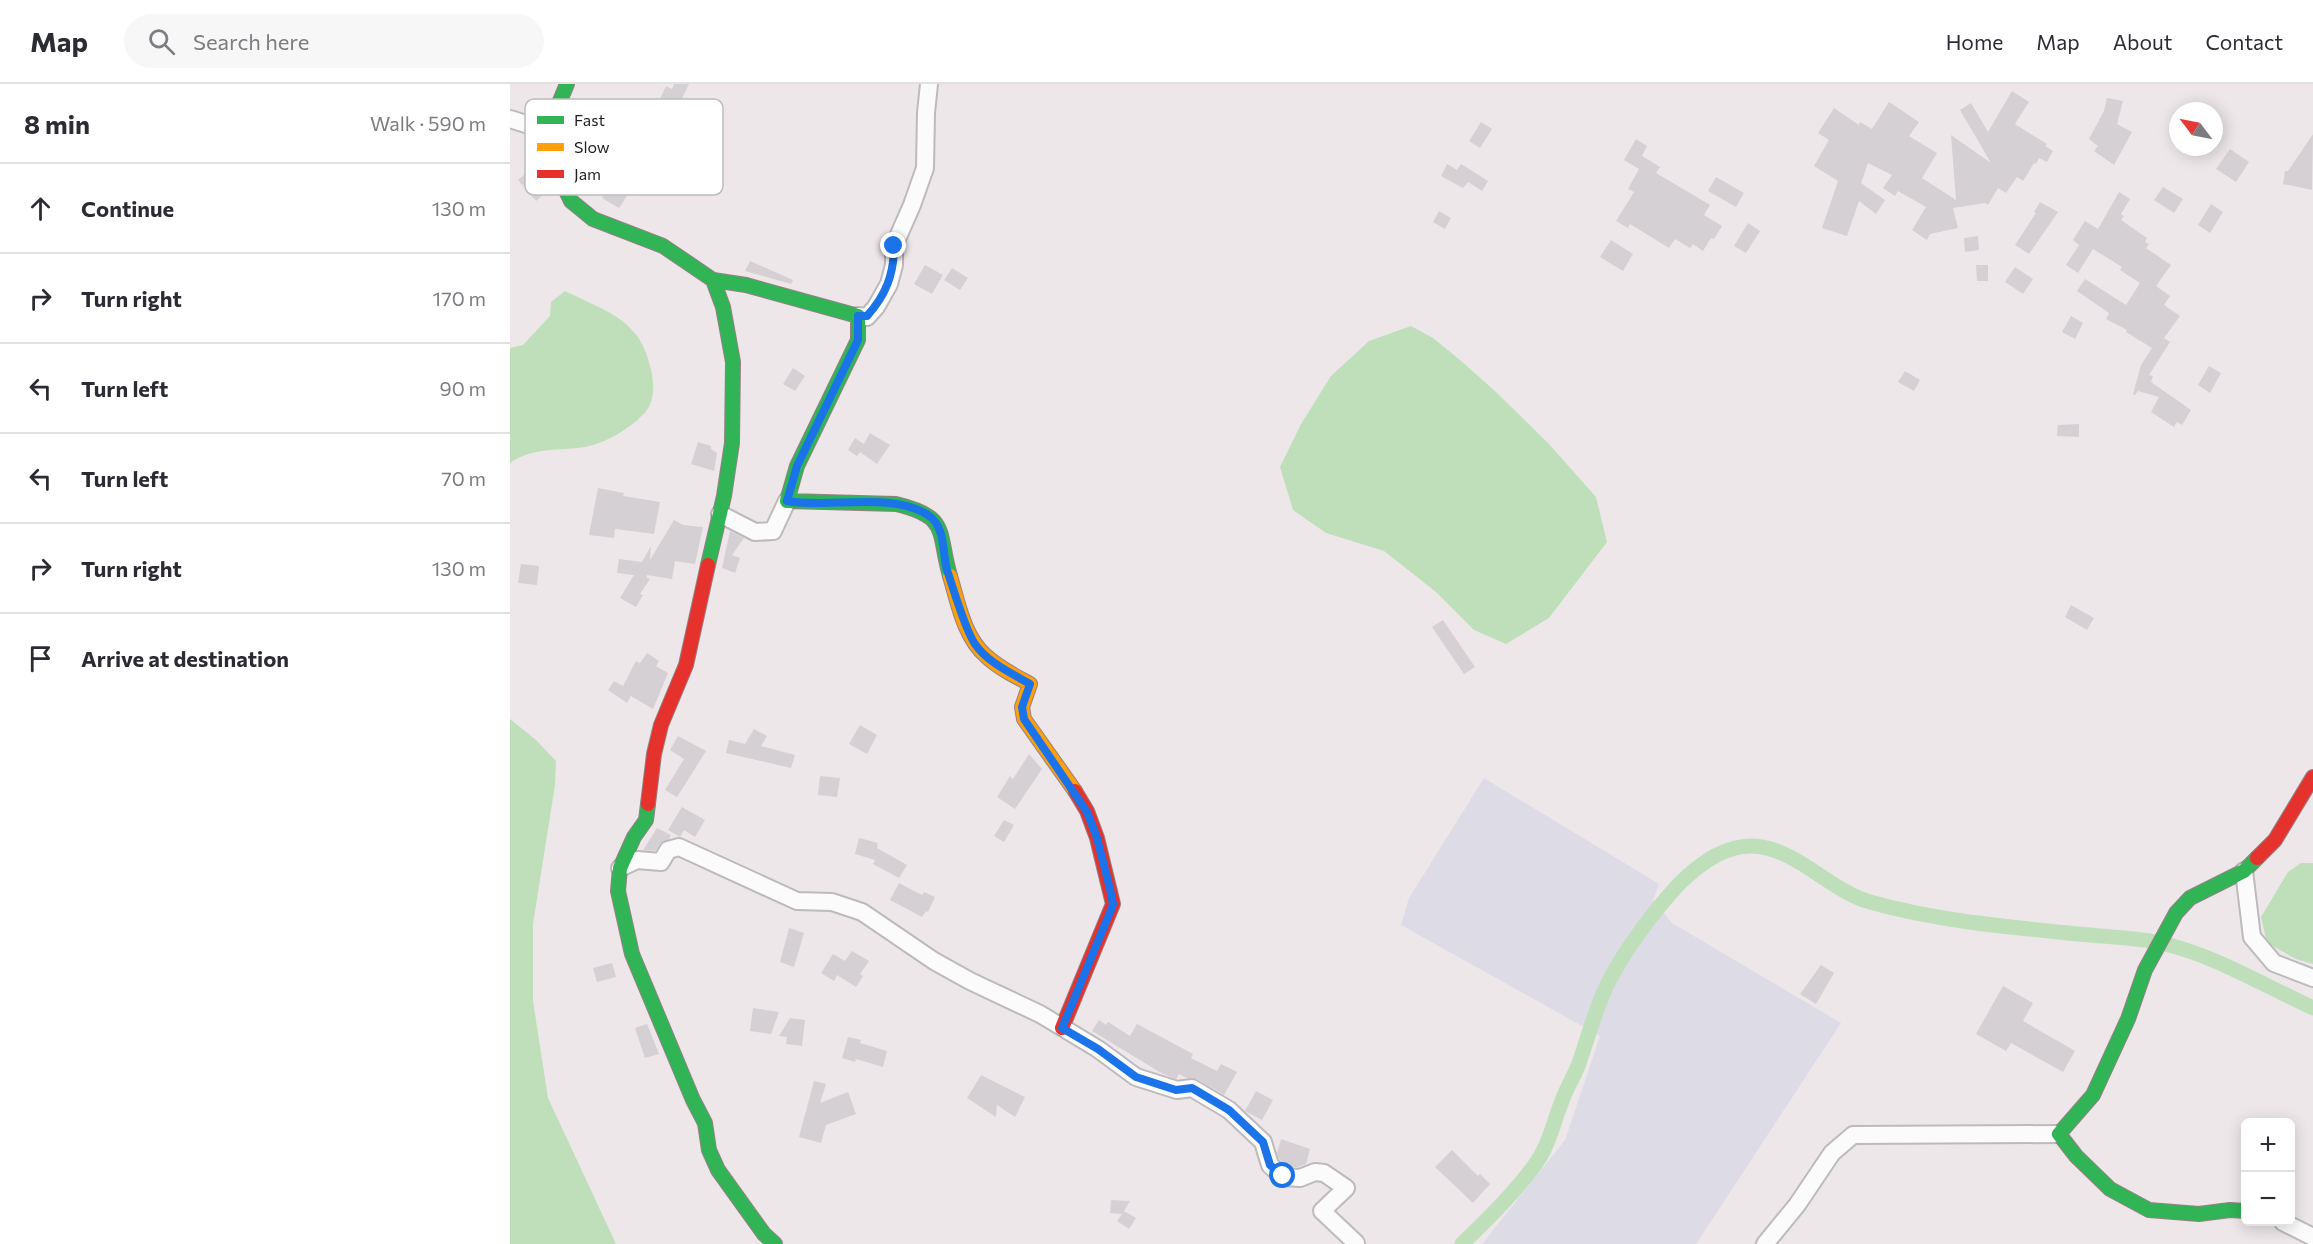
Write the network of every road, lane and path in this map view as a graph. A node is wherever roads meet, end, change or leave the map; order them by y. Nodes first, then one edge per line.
1 (567, 84) edge
2 (929, 84) edge
3 (561, 99) edge
4 (510, 119) edge
5 (525, 124) edge
6 (568, 195) edge
7 (713, 280) junction
8 (858, 316) junction
9 (787, 501) junction
10 (720, 514) junction
11 (2313, 777) edge
12 (620, 868) junction
13 (2244, 870) junction
14 (2313, 978) edge
15 (1062, 1028) junction
16 (2059, 1134) junction
17 (2241, 1210) edge
18 (2292, 1226) edge
19 (2313, 1237) edge
20 (775, 1244) edge
21 (1354, 1244) edge
22 (1765, 1244) edge

1 - 3 street
2 - 8 street
4 - 5 street
6 - 7 street
7 - 8 street
7 - 10 street
8 - 9 street
9 - 10 street
9 - 15 street
10 - 12 street
11 - 13 street
12 - 15 street
12 - 20 street
13 - 14 street
13 - 16 street
15 - 21 street
16 - 17 street
16 - 22 street
18 - 19 street

